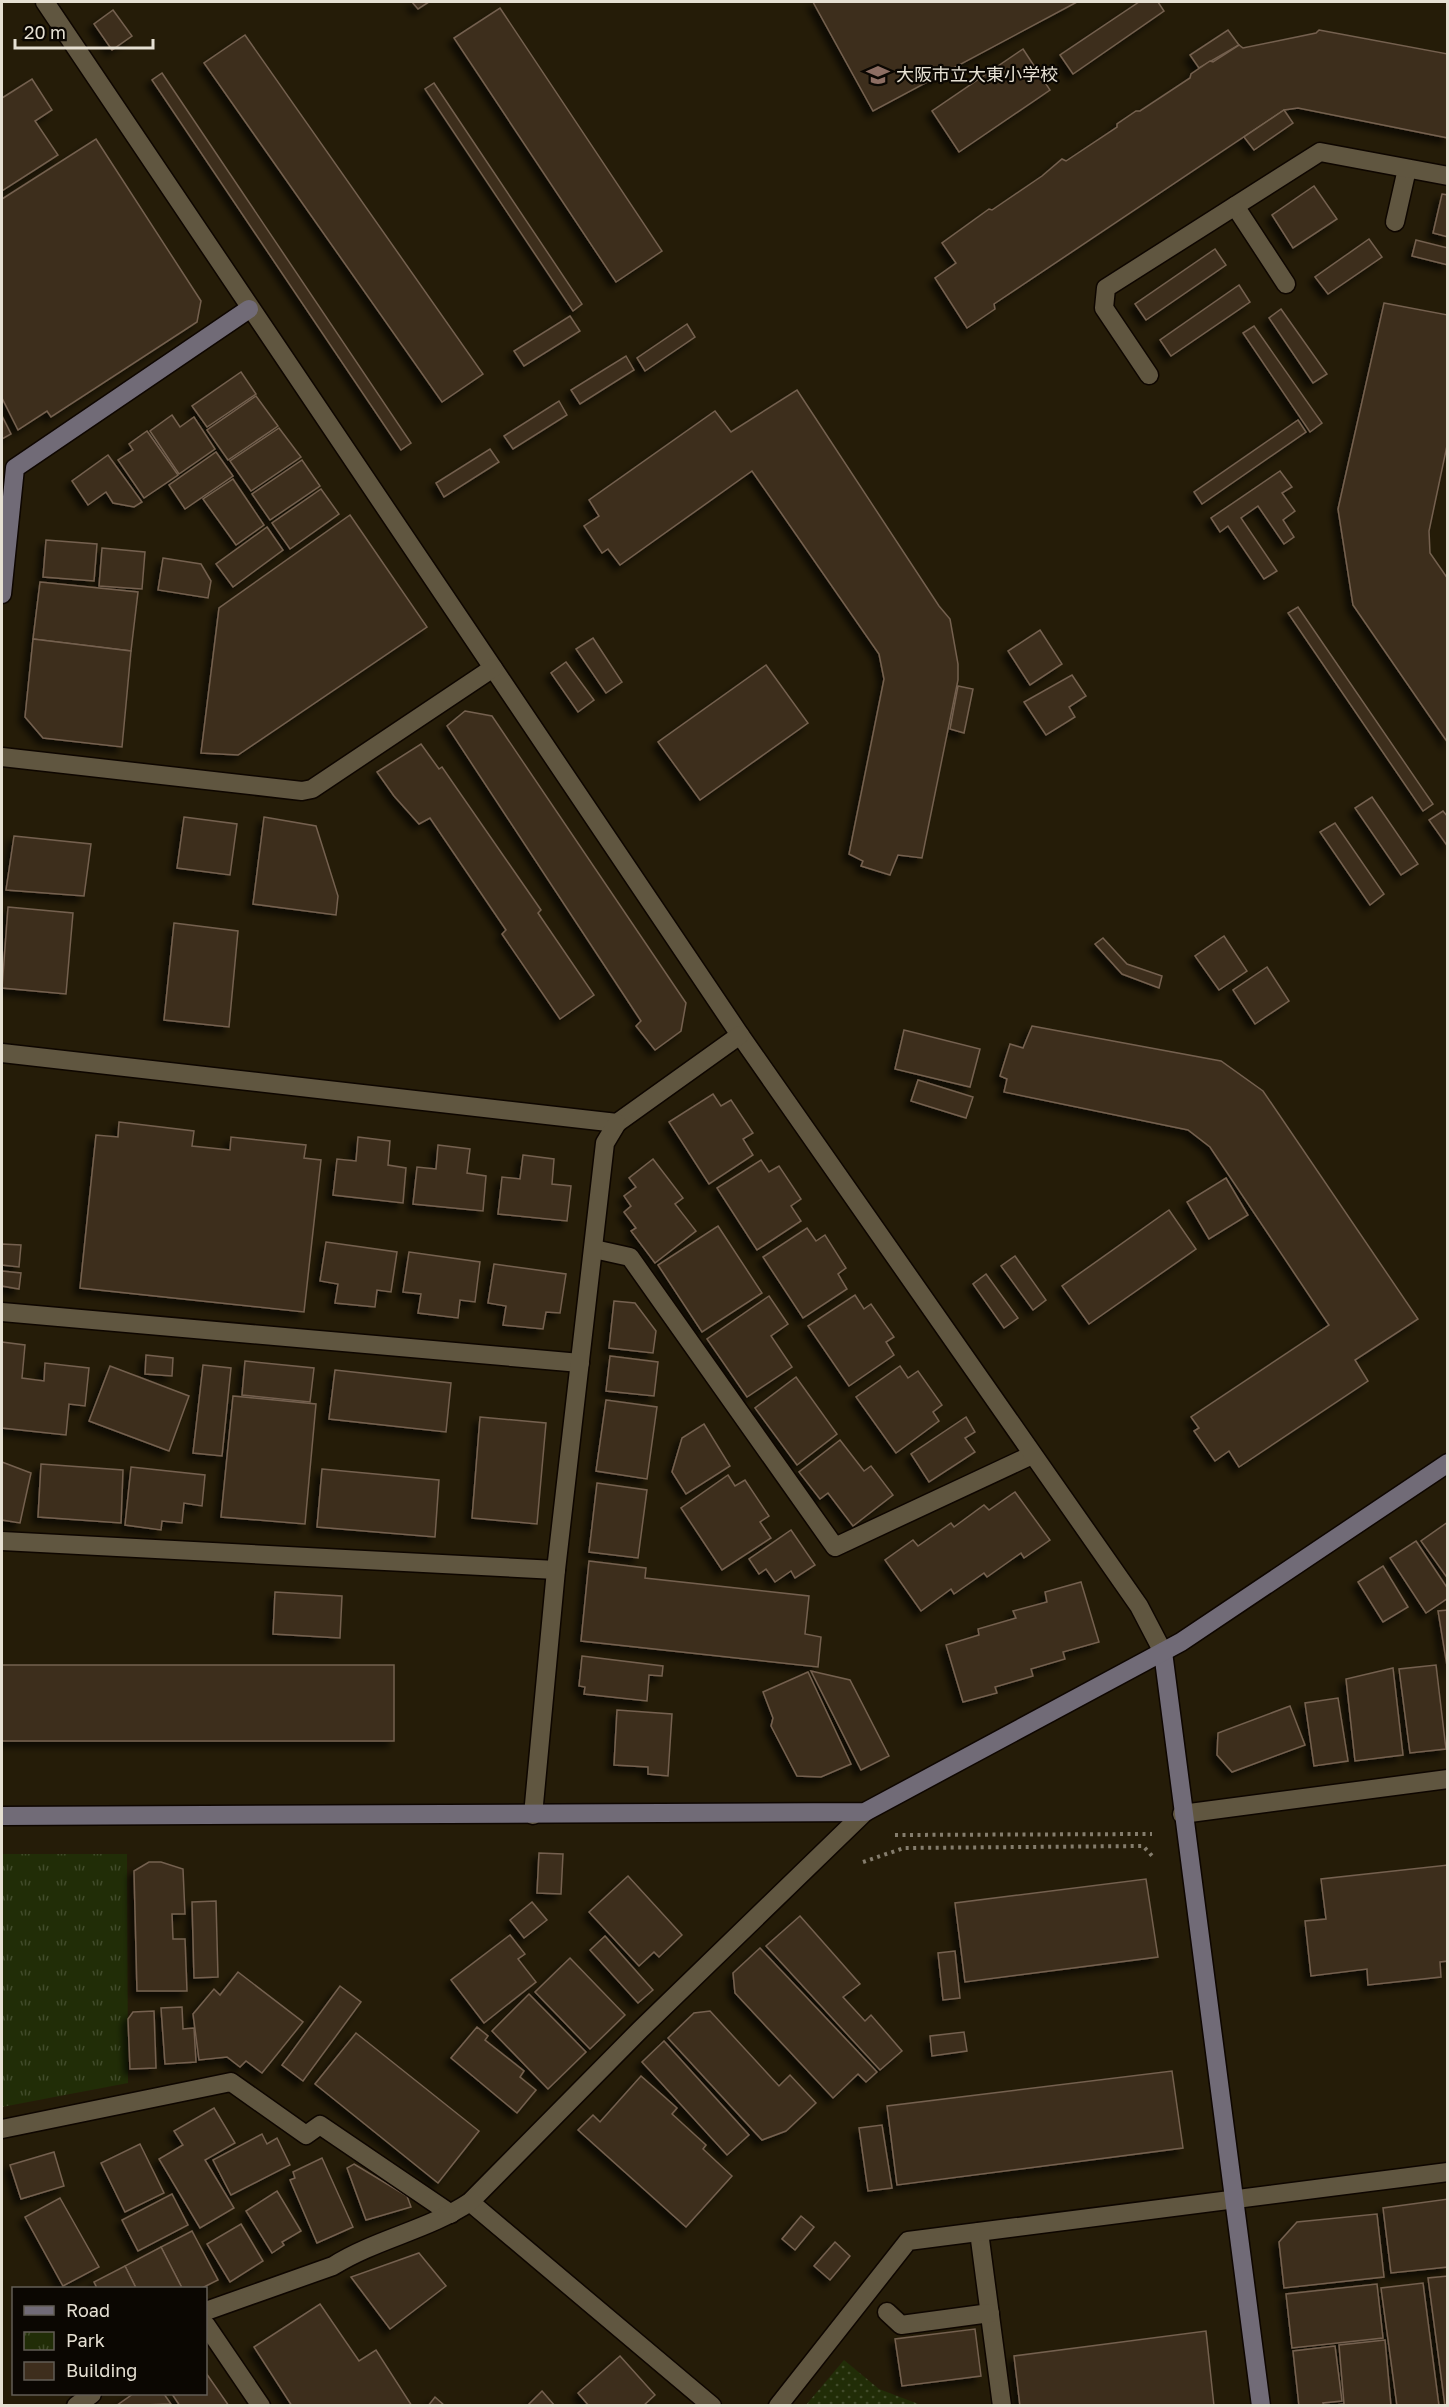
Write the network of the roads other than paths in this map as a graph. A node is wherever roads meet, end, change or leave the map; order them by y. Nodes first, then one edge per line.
1 (45, 2) edge
2 (1407, 169) junction
3 (1448, 176) edge
4 (1235, 206) junction
5 (1395, 222) dead end
6 (1286, 284) dead end
7 (249, 309) junction
8 (1149, 375) dead end
9 (8, 467) edge
10 (2, 594) edge
11 (493, 668) junction
12 (2, 757) edge
13 (740, 1035) junction
14 (2, 1053) edge
15 (617, 1123) junction
16 (594, 1249) junction
17 (2, 1312) edge
18 (580, 1363) junction
19 (1032, 1455) junction
20 (1448, 1463) edge
21 (2, 1542) edge
22 (556, 1570) junction
23 (1163, 1652) junction
24 (1448, 1779) edge
25 (865, 1812) junction
26 (1182, 1814) junction
27 (534, 1815) junction
28 (2, 1816) edge
29 (2, 2129) edge
30 (1448, 2172) edge
31 (1232, 2200) junction
32 (470, 2202) junction
33 (451, 2214) junction
34 (979, 2232) junction
35 (207, 2311) edge
36 (887, 2312) dead end
37 (990, 2313) junction
38 (207, 2326) edge
39 (91, 2395) edge
40 (76, 2406) edge
41 (261, 2406) edge
42 (712, 2406) edge
43 (778, 2406) edge
44 (1002, 2406) edge
45 (1261, 2406) edge

1 - 7 street
2 - 3 street
2 - 4 street
2 - 5 street
4 - 6 street
4 - 8 street
7 - 9 street
7 - 11 street
9 - 10 street
11 - 12 street
11 - 13 street
13 - 15 street
13 - 19 street
14 - 15 street
15 - 16 street
16 - 18 street
16 - 19 street
17 - 18 street
18 - 22 street
19 - 23 street
20 - 23 street
21 - 22 street
22 - 27 street
23 - 25 street
23 - 26 street
24 - 26 street
25 - 27 street
25 - 32 street
26 - 31 street
27 - 28 street
29 - 33 street
30 - 31 street
31 - 34 street
31 - 45 street
32 - 33 street
32 - 42 street
33 - 35 street
34 - 37 street
34 - 43 street
36 - 37 street
37 - 44 street
38 - 41 street
39 - 40 street

